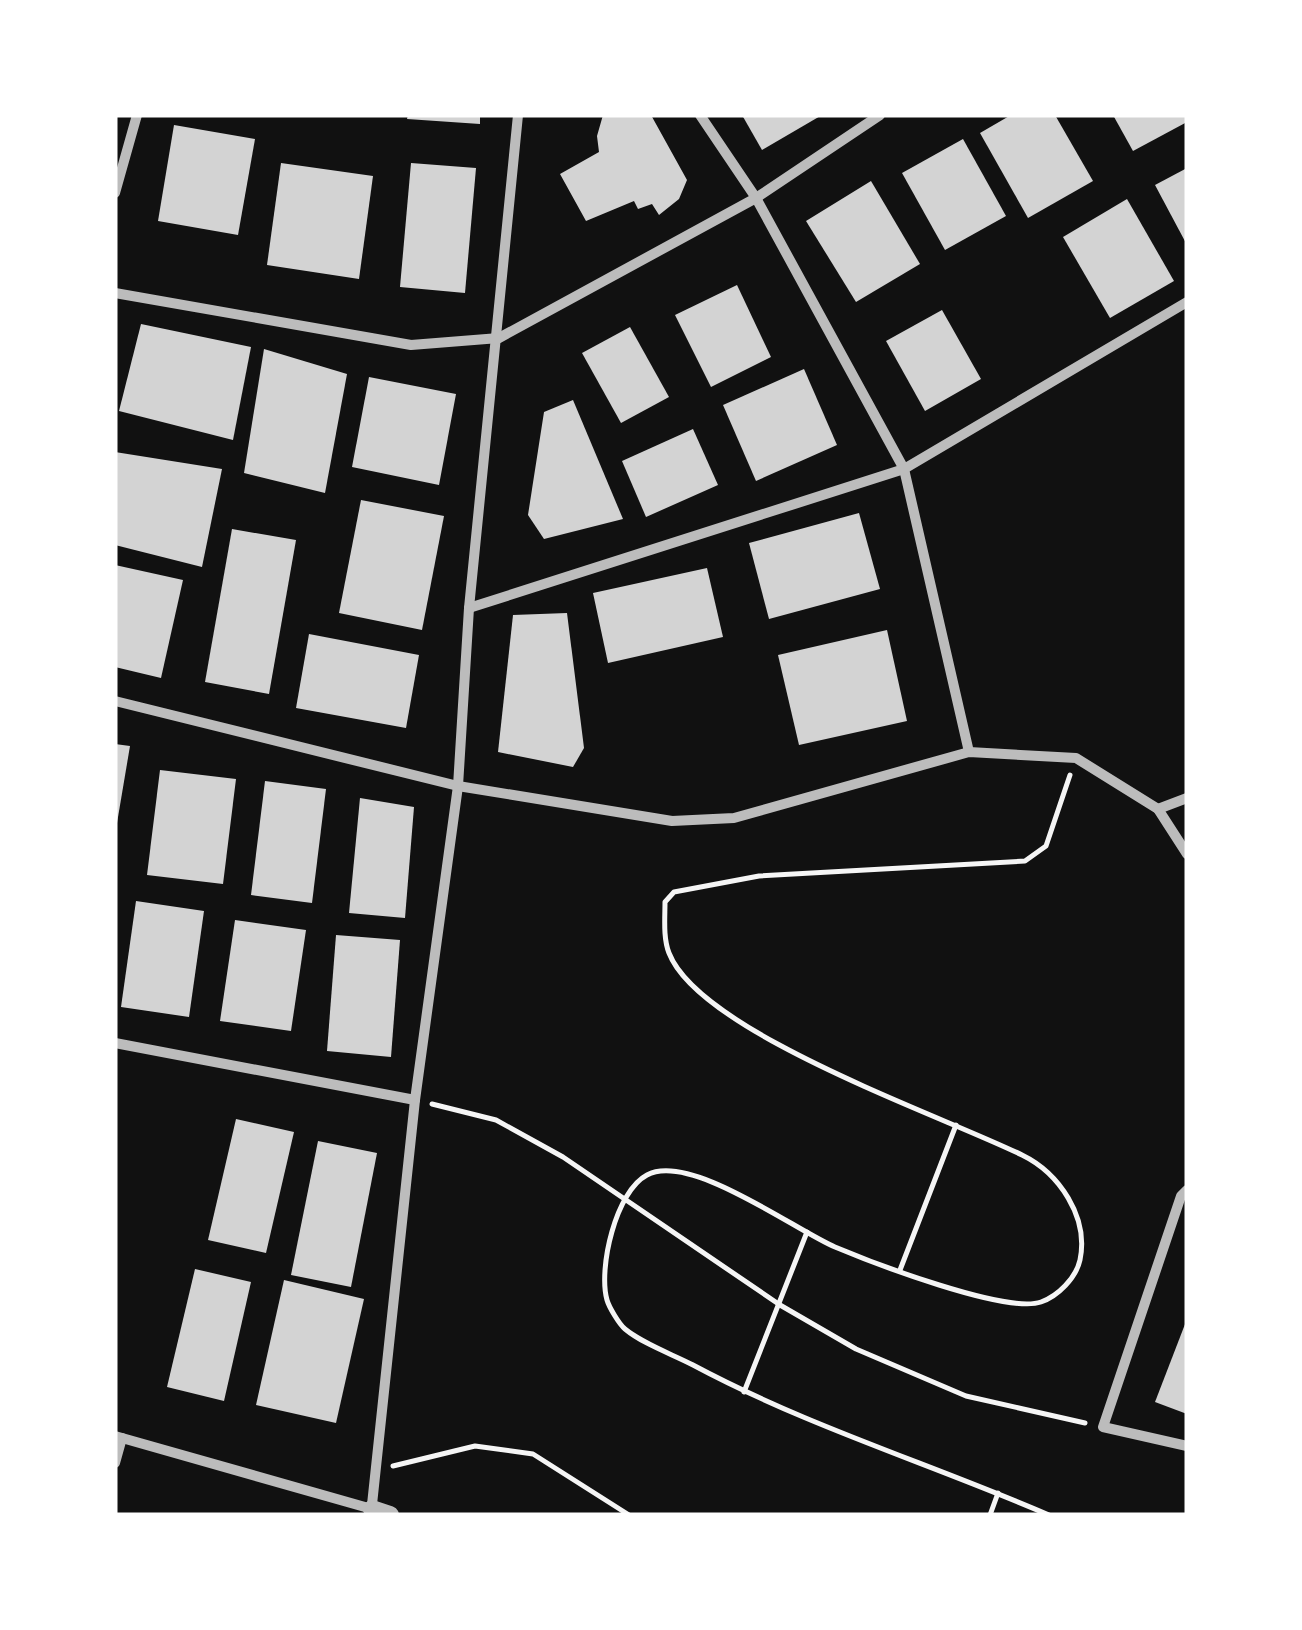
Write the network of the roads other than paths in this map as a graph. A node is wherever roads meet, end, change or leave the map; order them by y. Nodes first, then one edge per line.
1 (138, 115) edge
2 (518, 115) edge
3 (700, 115) edge
4 (880, 115) edge
5 (115, 193) edge
6 (756, 198) junction
7 (115, 293) edge
8 (1187, 302) edge
9 (500, 338) junction
10 (904, 468) junction
11 (470, 608) junction
12 (115, 702) edge
13 (969, 752) junction
14 (458, 786) junction
15 (1187, 798) edge
16 (1158, 809) junction
17 (1187, 854) edge
18 (115, 1043) edge
19 (415, 1100) junction
20 (1187, 1190) edge
21 (118, 1437) edge
22 (1187, 1446) edge
23 (115, 1463) edge
24 (378, 1513) edge

1 - 5 street
2 - 9 street
3 - 6 street
4 - 6 street
6 - 9 street
6 - 10 street
7 - 9 street
8 - 10 street
9 - 11 street
10 - 11 street
10 - 13 street
11 - 14 street
12 - 14 street
13 - 14 street
13 - 16 street
14 - 19 street
15 - 16 street
16 - 17 street
18 - 19 street
19 - 24 street
20 - 22 street
21 - 23 street
21 - 24 street

